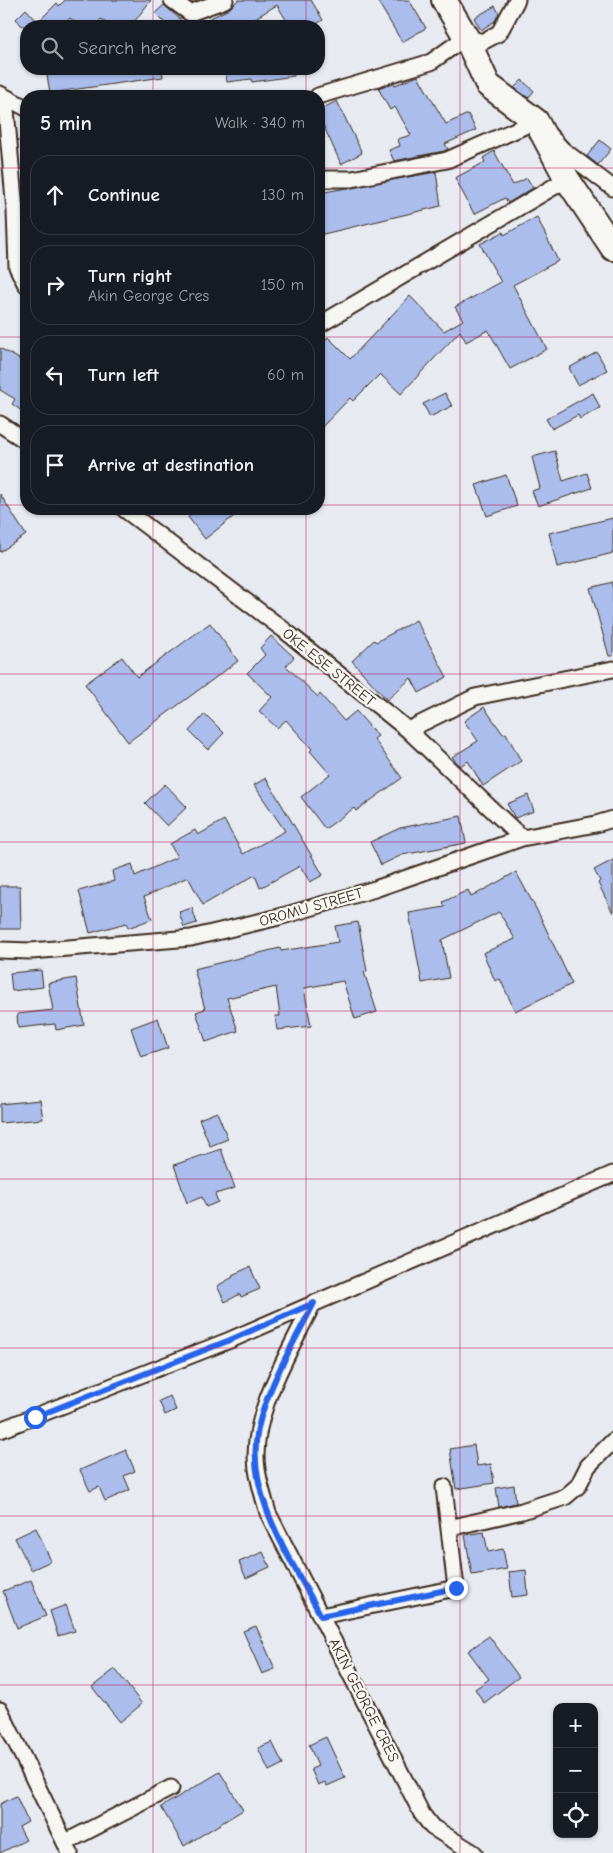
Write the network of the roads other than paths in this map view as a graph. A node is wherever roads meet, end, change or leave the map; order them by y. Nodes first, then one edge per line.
1 (172, 0) edge
2 (225, 0) edge
3 (444, 0) edge
4 (517, 0) edge
5 (466, 37) junction
6 (325, 94) edge
7 (2, 96) edge
8 (20, 105) edge
9 (536, 121) junction
10 (325, 179) edge
11 (567, 179) junction
12 (613, 188) edge
13 (613, 248) edge
14 (20, 272) edge
15 (325, 321) edge
16 (0, 424) edge
17 (20, 437) edge
18 (132, 515) edge
19 (613, 668) edge
20 (408, 730) junction
21 (613, 819) edge
22 (522, 838) junction
23 (0, 950) edge
24 (613, 1174) edge
25 (314, 1303) junction
26 (0, 1430) edge
27 (613, 1441) edge
28 (444, 1487) dead end
29 (449, 1528) junction
30 (321, 1616) junction
31 (0, 1710) edge
32 (170, 1788) dead end
33 (68, 1847) edge
34 (474, 1853) edge

1 - 2 street
3 - 5 main road
4 - 5 street
5 - 6 street
5 - 9 main road
7 - 8 street
7 - 14 street
9 - 10 street
9 - 11 main road
9 - 12 street
11 - 13 main road
11 - 15 street
16 - 17 street
18 - 20 street, OKE ESE STREET
19 - 20 street
20 - 22 street, OKE ESE STREET
21 - 22 street, OROMU STREET
22 - 23 street, OROMU STREET
24 - 25 street
25 - 26 street
25 - 30 street, AKIN GEORGE CRES
27 - 29 street
28 - 29 street
29 - 30 street
30 - 34 street, AKIN GEORGE CRES
31 - 33 street
32 - 33 street

